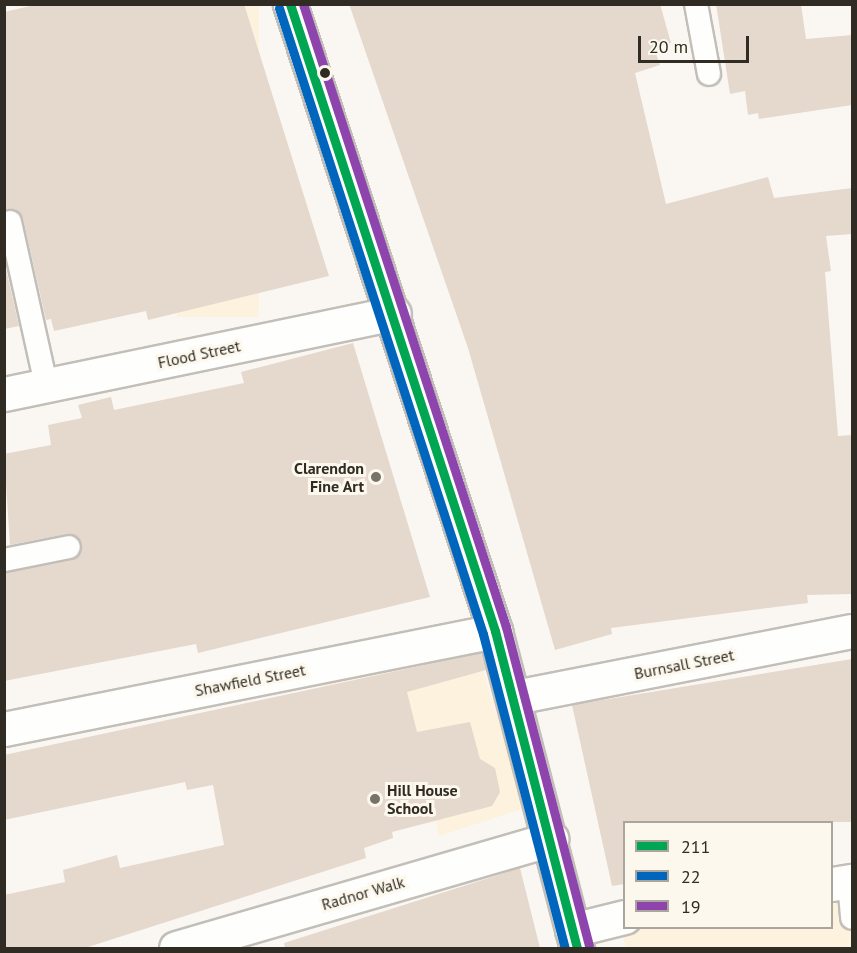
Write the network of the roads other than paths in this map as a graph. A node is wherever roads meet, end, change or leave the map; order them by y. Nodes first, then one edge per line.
1 (290, 4) edge
2 (696, 4) edge
3 (709, 74) dead end
4 (10, 222) dead end
5 (394, 313) junction
6 (46, 385) junction
7 (4, 394) edge
8 (69, 547) dead end
9 (4, 560) edge
10 (495, 631) junction
11 (852, 631) edge
12 (514, 697) junction
13 (4, 729) edge
14 (551, 839) junction
15 (844, 882) edge
16 (623, 917) edge
17 (852, 918) edge
18 (574, 939) edge
19 (176, 948) edge

1 - 5 street
2 - 3 lane
4 - 6 lane
5 - 6 street, Flood Street
5 - 10 street
6 - 7 street, Flood Street
8 - 9 lane
10 - 12 street
10 - 13 street, Shawfield Street
11 - 12 street, Burnsall Street
12 - 14 street
14 - 18 street
14 - 19 street, Radnor Walk
15 - 17 lane
16 - 18 street

